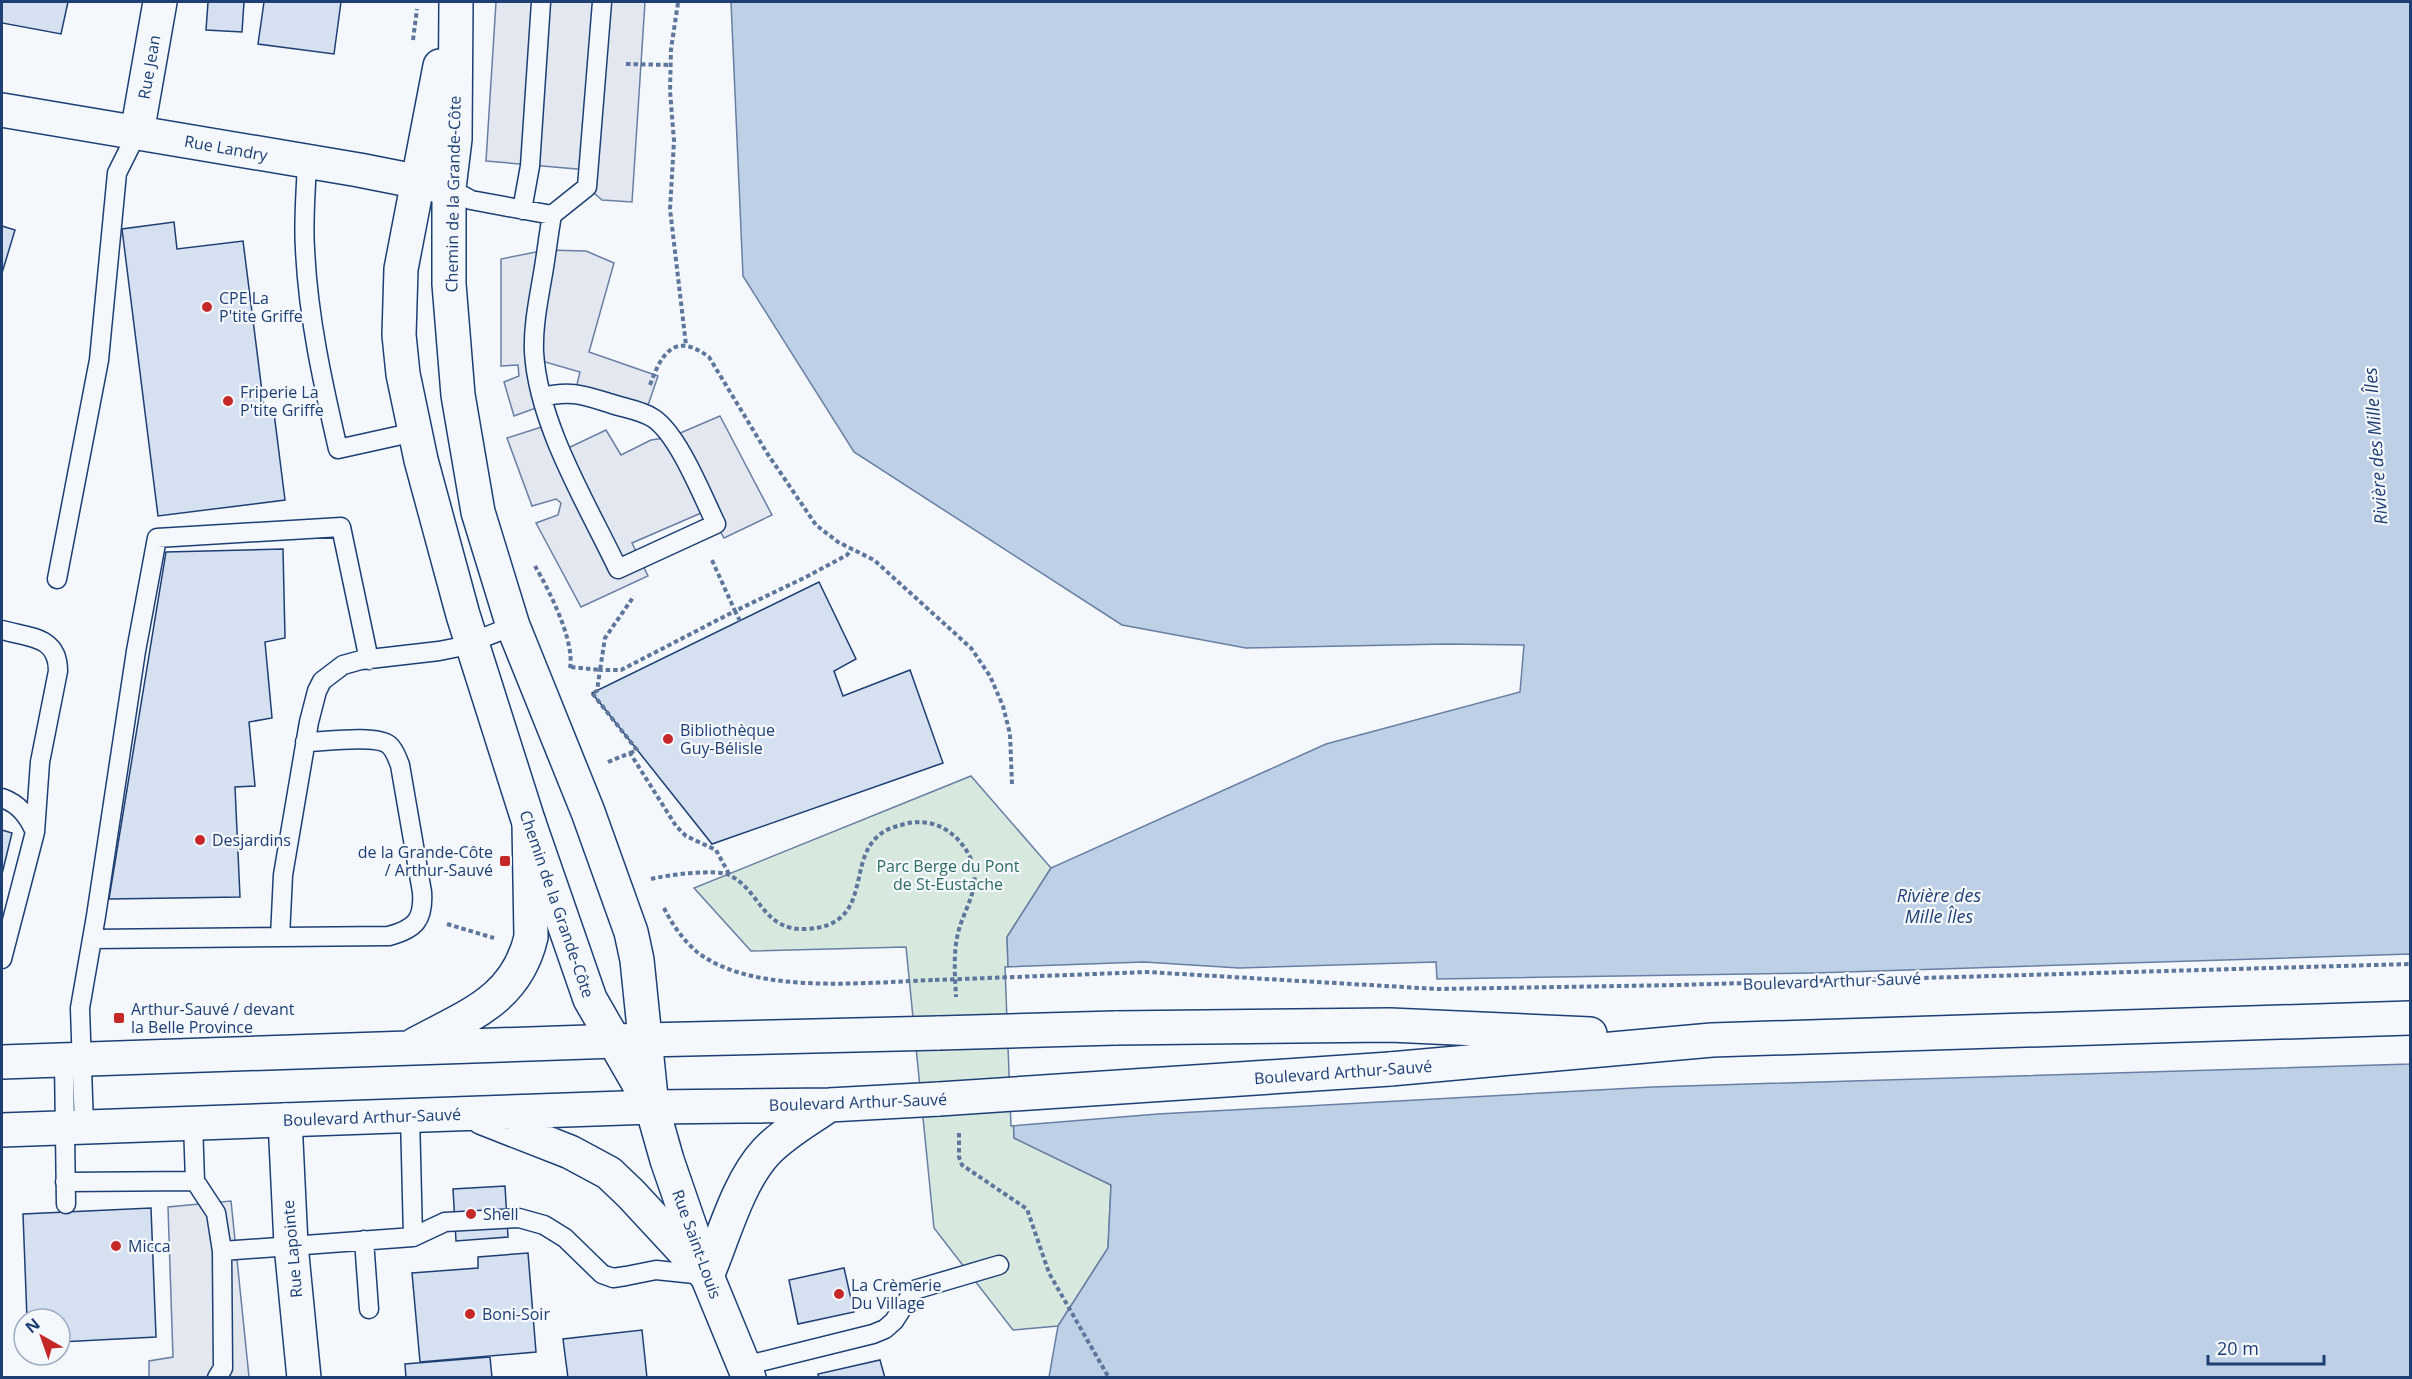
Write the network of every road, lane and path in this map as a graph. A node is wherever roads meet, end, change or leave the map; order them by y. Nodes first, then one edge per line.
1 (160, 2) edge
2 (454, 2) edge
3 (541, 2) edge
4 (602, 2) edge
5 (678, 3) edge
6 (597, 63) junction
7 (670, 65) junction
8 (2, 110) edge
9 (137, 133) junction
10 (307, 162) junction
11 (417, 181) junction
12 (449, 188) junction
13 (522, 210) junction
14 (552, 216) junction
15 (686, 345) junction
16 (655, 370) dead end
17 (542, 397) junction
18 (415, 432) junction
19 (852, 549) junction
20 (710, 557) dead end
21 (530, 558) dead end
22 (57, 579) dead end
23 (635, 593) dead end
24 (735, 610) junction
25 (740, 621) dead end
26 (513, 626) junction
27 (2, 630) edge
28 (471, 642) junction
29 (369, 660) junction
30 (571, 667) junction
31 (600, 670) junction
32 (569, 677) dead end
33 (305, 742) junction
34 (630, 753) junction
35 (607, 763) dead end
36 (1012, 784) dead end
37 (2, 798) edge
38 (529, 823) junction
39 (35, 832) junction
40 (645, 870) dead end
41 (729, 874) junction
42 (650, 879) junction
43 (655, 890) dead end
44 (660, 900) dead end
45 (440, 922) dead end
46 (280, 938) junction
47 (92, 939) junction
48 (502, 940) dead end
49 (2, 959) edge
50 (2410, 964) edge
51 (956, 999) dead end
52 (2410, 1018) edge
53 (629, 1040) junction
54 (1712, 1040) junction
55 (410, 1047) junction
56 (72, 1060) junction
57 (2, 1062) edge
58 (829, 1105) junction
59 (652, 1107) junction
60 (471, 1113) junction
61 (410, 1116) junction
62 (285, 1120) junction
63 (193, 1123) junction
64 (75, 1127) junction
65 (959, 1128) dead end
66 (2, 1130) edge
67 (195, 1181) junction
68 (65, 1182) junction
69 (66, 1204) dead end
70 (413, 1237) junction
71 (364, 1240) junction
72 (291, 1245) junction
73 (222, 1251) junction
74 (999, 1265) dead end
75 (707, 1276) junction
76 (369, 1309) dead end
77 (747, 1372) edge
78 (217, 1377) edge
79 (304, 1377) edge
80 (1109, 1377) edge

1 - 9 main road, Rue Jean
2 - 11 main road, Chemin de la Grande-Côte
2 - 12 main road, Chemin de la Grande-Côte
3 - 13 lane
4 - 6 lane
5 - 7 path
6 - 7 path
6 - 14 lane
7 - 15 path
8 - 9 main road, Rue Landry
9 - 10 main road, Rue Landry
9 - 22 lane
10 - 11 main road, Rue Landry
10 - 18 lane
11 - 12 main road, Rue Landry
11 - 18 main road, Chemin de la Grande-Côte
12 - 13 lane
12 - 26 main road, Chemin de la Grande-Côte
13 - 14 lane
14 - 17 lane
15 - 16 path
15 - 19 path
17 - 17 lane
18 - 28 main road, Chemin de la Grande-Côte
19 - 24 path
19 - 36 path
20 - 24 path
21 - 30 path
23 - 31 path
24 - 25 path
24 - 31 path
26 - 28 lane
26 - 53 main road, Chemin de la Grande-Côte
27 - 39 lane
28 - 29 lane
28 - 38 main road, Chemin de la Grande-Côte
29 - 33 lane
29 - 47 lane
30 - 31 path
30 - 32 path
31 - 34 path
33 - 46 lane
33 - 46 lane
34 - 35 path
34 - 41 path
37 - 39 lane
38 - 53 main road, Chemin de la Grande-Côte
38 - 55 main road
39 - 49 lane
40 - 42 path
41 - 42 path
41 - 51 path
42 - 43 path
44 - 50 path, Boulevard Arthur-Sauvé, bridge
45 - 48 path
46 - 47 lane
47 - 56 lane
52 - 54 main road, Boulevard Arthur-Sauvé
53 - 54 main road, Boulevard Arthur-Sauvé, bridge
53 - 55 main road, Boulevard Arthur-Sauvé
53 - 59 main road, Chemin de la Grande-Côte
54 - 58 main road, Boulevard Arthur-Sauvé, bridge
55 - 56 main road, Boulevard Arthur-Sauvé
56 - 57 main road, Boulevard Arthur-Sauvé
56 - 64 lane
58 - 59 main road, Boulevard Arthur-Sauvé
58 - 75 main road
59 - 60 main road, Boulevard Arthur-Sauvé
59 - 75 main road, Rue Saint-Louis
60 - 61 main road, Boulevard Arthur-Sauvé
60 - 75 main road
61 - 62 main road, Boulevard Arthur-Sauvé
61 - 70 lane
62 - 63 main road, Boulevard Arthur-Sauvé
62 - 72 main road, Rue Lapointe
63 - 64 main road, Boulevard Arthur-Sauvé
63 - 67 lane
64 - 66 main road, Boulevard Arthur-Sauvé
64 - 68 lane
65 - 80 path
67 - 68 lane
67 - 73 lane
68 - 69 lane
70 - 71 lane
70 - 75 lane
71 - 72 lane
71 - 76 lane
72 - 73 lane
72 - 79 main road, Rue Lapointe
73 - 78 lane
74 - 77 lane
75 - 77 main road, Rue Saint-Louis

